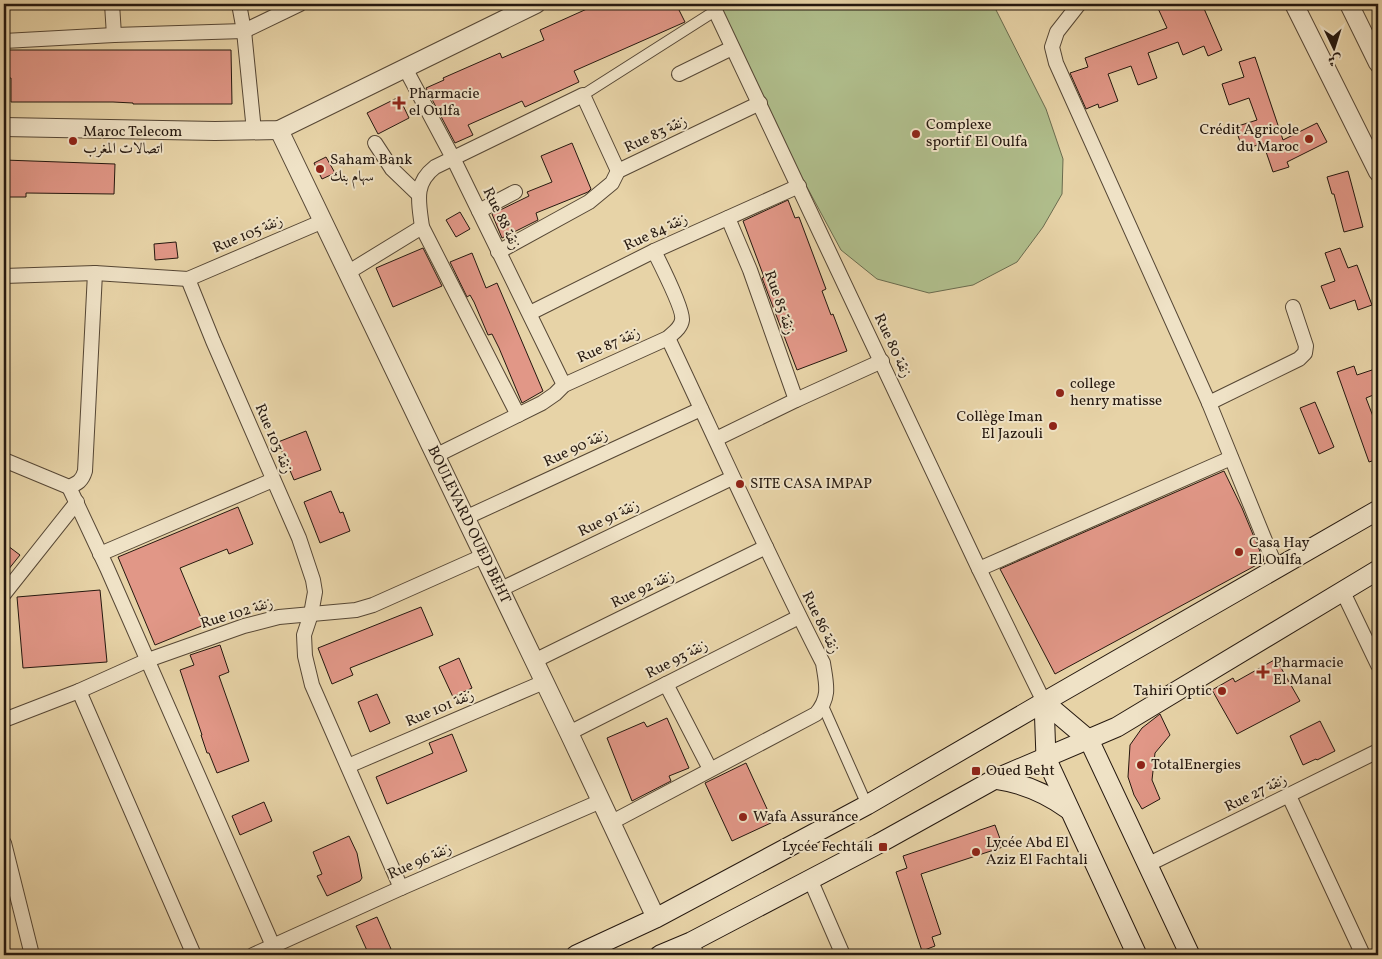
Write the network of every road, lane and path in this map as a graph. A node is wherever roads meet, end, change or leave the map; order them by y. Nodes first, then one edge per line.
1 (112, 4) edge
2 (239, 4) edge
3 (300, 4) edge
4 (536, 4) edge
5 (1079, 4) edge
6 (1294, 4) edge
7 (1348, 4) edge
8 (714, 8) edge
9 (244, 31) junction
10 (114, 35) junction
11 (4, 42) edge
12 (732, 48) junction
13 (1378, 63) edge
14 (405, 68) junction
15 (679, 74) dead end
16 (583, 95) junction
17 (760, 103) junction
18 (4, 127) edge
19 (279, 130) junction
20 (254, 131) junction
21 (375, 143) dead end
22 (453, 158) junction
23 (618, 171) junction
24 (1378, 172) edge
25 (798, 186) junction
26 (515, 192) dead end
27 (418, 194) junction
28 (479, 211) junction
29 (728, 218) junction
30 (321, 222) junction
31 (422, 227) junction
32 (654, 251) junction
33 (498, 252) junction
34 (347, 272) junction
35 (95, 273) junction
36 (4, 276) edge
37 (188, 279) junction
38 (1293, 307) dead end
39 (530, 312) junction
40 (668, 338) junction
41 (882, 361) junction
42 (564, 385) junction
43 (796, 400) junction
44 (1209, 403) junction
45 (701, 409) junction
46 (518, 415) junction
47 (716, 439) junction
48 (435, 456) junction
49 (1231, 458) junction
50 (4, 460) edge
51 (732, 478) junction
52 (273, 480) junction
53 (69, 487) junction
54 (77, 502) junction
55 (1378, 510) edge
56 (465, 518) junction
57 (766, 547) junction
58 (100, 554) junction
59 (483, 556) junction
60 (979, 569) junction
61 (1277, 570) junction
62 (1378, 570) edge
63 (500, 590) junction
64 (1342, 590) junction
65 (4, 594) edge
66 (311, 614) junction
67 (799, 617) junction
68 (148, 660) junction
69 (534, 661) junction
70 (1378, 665) edge
71 (544, 682) junction
72 (666, 684) junction
73 (79, 691) junction
74 (1044, 702) junction
75 (823, 706) junction
76 (4, 720) edge
77 (569, 733) junction
78 (1089, 740) junction
79 (1378, 751) edge
80 (1046, 758) junction
81 (348, 766) junction
82 (710, 769) junction
83 (995, 779) junction
84 (1288, 796) junction
85 (601, 801) junction
86 (867, 805) junction
87 (1068, 809) junction
88 (612, 822) junction
89 (4, 843) edge
90 (1147, 865) junction
91 (810, 879) junction
92 (401, 888) junction
93 (656, 918) junction
94 (694, 948) edge
95 (275, 951) edge
96 (32, 955) edge
97 (194, 955) edge
98 (253, 955) edge
99 (576, 955) edge
100 (660, 955) edge
101 (843, 955) edge
102 (1137, 955) edge
103 (1190, 955) edge
104 (1363, 955) edge

1 - 10 street
2 - 9 street
3 - 9 street
4 - 14 street
5 - 44 street
6 - 24 street
7 - 13 street
8 - 12 street, Rue 80 زنقة
8 - 16 street
9 - 10 street
9 - 20 street
10 - 11 street
12 - 15 street
12 - 17 street, Rue 80 زنقة
14 - 19 street
14 - 22 street, Rue 88 زنقة
16 - 22 street
16 - 23 street
17 - 23 street, Rue 83 زنقة
17 - 25 street, Rue 80 زنقة
18 - 20 street
19 - 20 street
19 - 30 street, BOULEVARD OUED BEHT
21 - 27 street
22 - 27 street
22 - 28 street, Rue 88 زنقة
23 - 33 street, Rue 83 زنقة
25 - 29 street, Rue 84 زنقة
25 - 41 street, Rue 80 زنقة
26 - 28 street
27 - 31 street
28 - 33 street, Rue 88 زنقة
29 - 32 street, Rue 84 زنقة
29 - 43 street, Rue 85 زنقة
30 - 34 street, BOULEVARD OUED BEHT
30 - 37 street, Rue 105 زنقة
31 - 34 street
31 - 46 street
32 - 39 street, Rue 84 زنقة
32 - 40 street
33 - 39 street, Rue 88 زنقة
34 - 48 street, BOULEVARD OUED BEHT
35 - 36 street
35 - 37 street
35 - 53 street
37 - 52 street, Rue 103 زنقة
38 - 44 street
39 - 42 street, Rue 88 زنقة
40 - 42 street, Rue 87 زنقة
40 - 45 street, Rue 86 زنقة
41 - 43 street
41 - 60 street, Rue 80 زنقة
42 - 46 street, Rue 87 زنقة
43 - 47 street
44 - 49 street
45 - 47 street, Rue 86 زنقة
45 - 56 street, Rue 90 زنقة
46 - 48 street, Rue 87 زنقة
47 - 51 street, Rue 86 زنقة
48 - 56 street, BOULEVARD OUED BEHT
49 - 60 street
49 - 61 street
50 - 53 street
51 - 57 street, Rue 86 زنقة
51 - 63 street, Rue 91 زنقة
52 - 58 street
52 - 66 street, Rue 103 زنقة
53 - 54 street
54 - 58 street
54 - 65 street
55 - 61 main road
56 - 59 street, BOULEVARD OUED BEHT
57 - 67 street, Rue 86 زنقة
57 - 69 street, Rue 92 زنقة
58 - 68 street
59 - 63 street, BOULEVARD OUED BEHT
59 - 66 street, Rue 102 زنقة
60 - 74 street, Rue 80 زنقة
61 - 74 main road
62 - 64 main road
63 - 69 street, BOULEVARD OUED BEHT
64 - 70 street
64 - 78 main road
66 - 68 street, Rue 102 زنقة
66 - 81 street, Rue 103 زنقة
67 - 72 street, Rue 93 زنقة
67 - 75 street, Rue 86 زنقة
68 - 73 street, Rue 102 زنقة
68 - 95 street
69 - 71 street, BOULEVARD OUED BEHT
71 - 77 street, BOULEVARD OUED BEHT
71 - 81 street, Rue 101 زنقة
72 - 77 street, Rue 93 زنقة
72 - 82 street
73 - 76 street, Rue 102 زنقة
73 - 97 street
74 - 78 main road
74 - 80 main road
74 - 86 main road
75 - 82 street
75 - 86 street
77 - 85 street, BOULEVARD OUED BEHT
78 - 80 main road
78 - 90 main road
79 - 84 street, Rue 27 زنقة
80 - 83 main road
80 - 87 main road
81 - 92 street, Rue 103 زنقة
82 - 88 street
83 - 87 main road
83 - 91 main road
84 - 90 street, Rue 27 زنقة
84 - 104 street
85 - 88 street, BOULEVARD OUED BEHT
85 - 92 street, Rue 96 زنقة
86 - 93 main road
87 - 102 main road
88 - 93 street, BOULEVARD OUED BEHT
89 - 96 street
90 - 103 main road
91 - 94 main road
91 - 101 street
92 - 95 street, Rue 96 زنقة
93 - 99 main road
94 - 100 main road
95 - 98 street, Rue 96 زنقة

